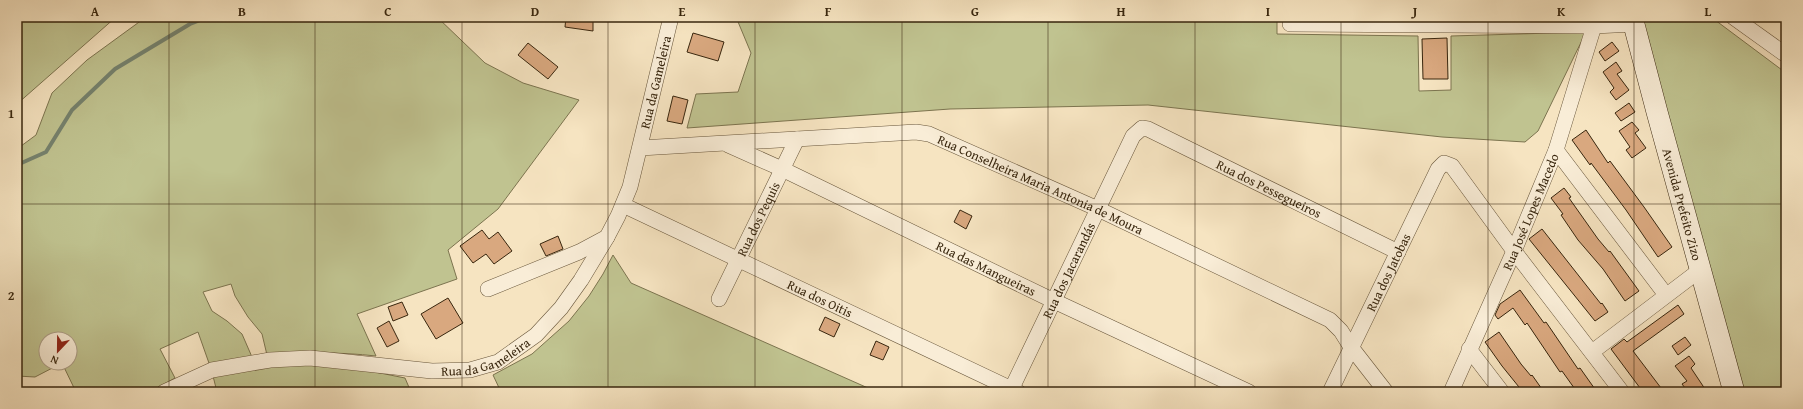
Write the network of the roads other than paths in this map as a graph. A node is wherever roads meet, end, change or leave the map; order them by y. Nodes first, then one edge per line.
1 (670, 17) edge
2 (1733, 17) edge
3 (1633, 20) edge
4 (1290, 24) dead end
5 (1594, 26) junction
6 (1786, 54) edge
7 (1139, 129) joint
8 (797, 140) junction
9 (724, 144) junction
10 (640, 148) junction
11 (1556, 150) junction
12 (782, 169) junction
13 (623, 204) junction
14 (1098, 209) junction
15 (607, 237) junction
16 (1514, 251) junction
17 (1398, 252) junction
18 (738, 260) junction
19 (1700, 270) junction
20 (488, 289) dead end
21 (1666, 295) junction
22 (719, 299) dead end
23 (1054, 301) junction
24 (1351, 347) junction
25 (1469, 349) junction
26 (1592, 352) junction
27 (1013, 391) edge
28 (164, 392) edge
29 (1249, 392) edge
30 (1330, 392) edge
31 (1386, 392) edge
32 (1451, 392) edge
33 (1502, 392) edge
34 (1622, 392) edge
35 (1734, 392) edge

1 - 10 street, Rua da Gameleira
2 - 6 street
3 - 5 street
3 - 19 main road, Avenida Prefeito Zizo
4 - 5 street
5 - 11 street, Rua José Lopes Macedo
7 - 14 street, Rua dos Jacarandás
7 - 17 street, Rua dos Pessegueiros
8 - 9 street, Rua Conselheira Maria Antonia de Moura
8 - 12 street, Rua dos Pequis
8 - 14 street, Rua Conselheira Maria Antonia de Moura
9 - 10 street, Rua Conselheira Maria Antonia de Moura
9 - 12 street, Rua das Mangueiras
10 - 13 street, Rua da Gameleira
11 - 16 street, Rua José Lopes Macedo
11 - 21 street
12 - 18 street, Rua dos Pequis
12 - 23 street, Rua das Mangueiras
13 - 15 street, Rua da Gameleira
13 - 18 street, Rua dos Oitis
14 - 23 street, Rua dos Jacarandás
14 - 24 street, Rua Conselheira Maria Antonia de Moura
15 - 20 street
15 - 28 street, Rua da Gameleira
16 - 17 street, Rua dos Jatobas
16 - 25 street, Rua José Lopes Macedo
16 - 26 street
17 - 24 street, Rua dos Jatobas
18 - 22 street, Rua dos Pequis
18 - 27 street, Rua dos Oitis
19 - 21 street
19 - 35 main road, Avenida Prefeito Zizo
21 - 26 street
23 - 27 street, Rua dos Jacarandás
23 - 29 street, Rua das Mangueiras
24 - 30 street, Rua dos Jatobas
24 - 31 street, Rua Conselheira Maria Antonia de Moura
25 - 32 street, Rua José Lopes Macedo
25 - 33 street
26 - 34 street

